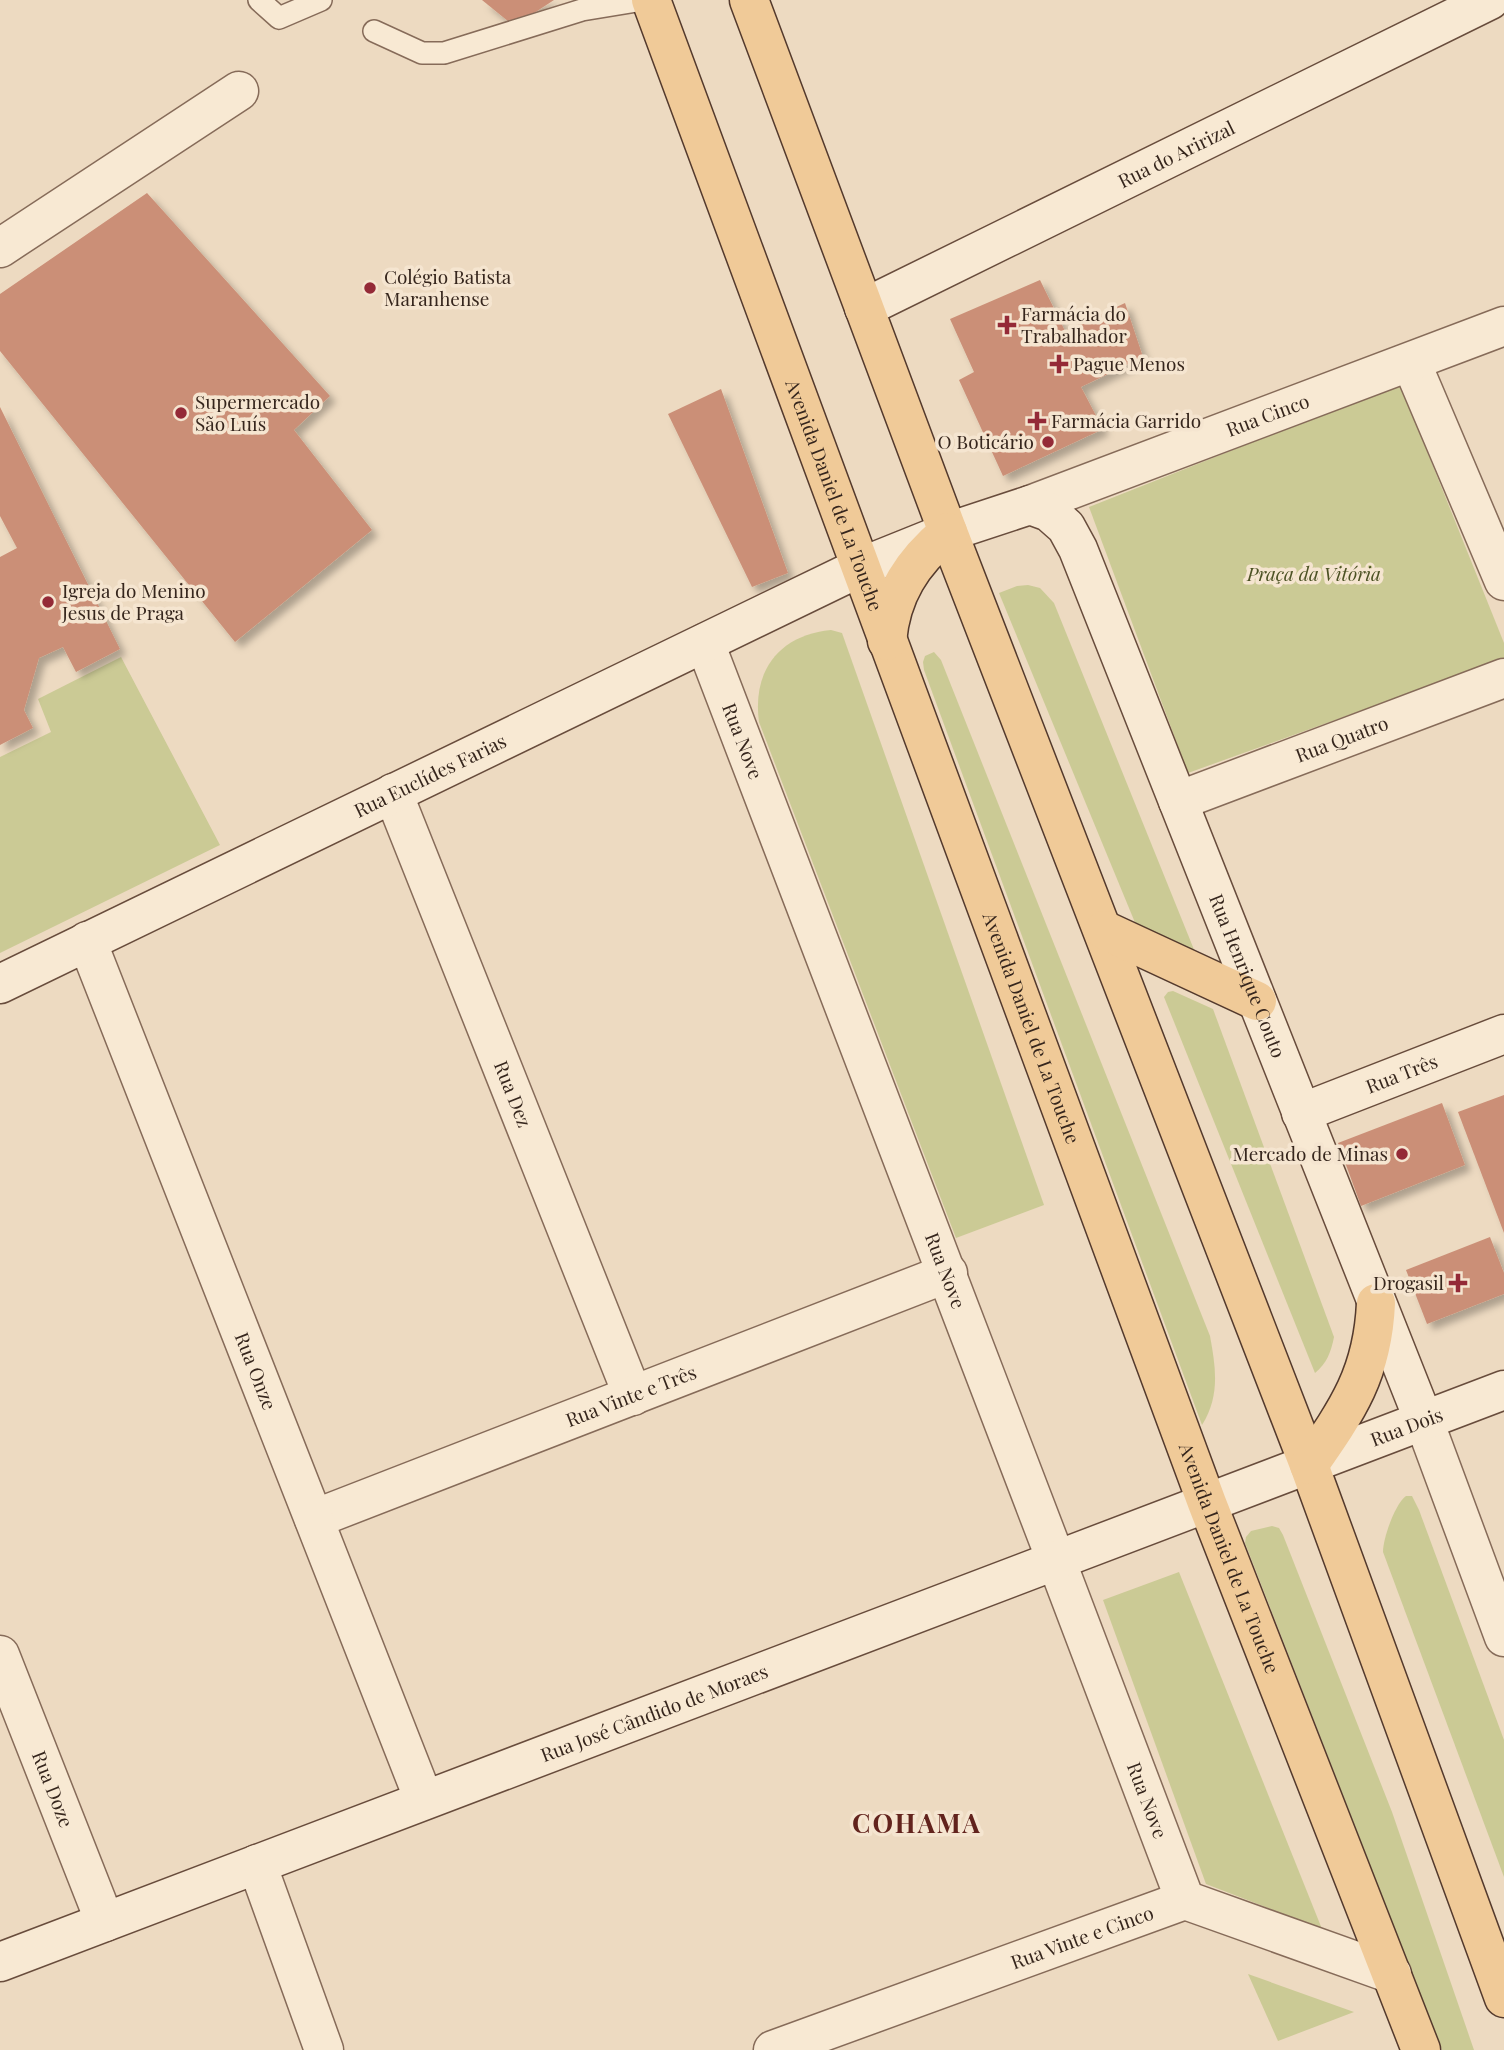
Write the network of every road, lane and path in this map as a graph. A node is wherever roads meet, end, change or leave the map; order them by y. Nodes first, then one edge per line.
1 (259, 0) edge
2 (321, 0) edge
3 (643, 0) edge
4 (651, 0) edge
5 (749, 0) edge
6 (1490, 0) edge
7 (374, 31) dead end
8 (239, 91) dead end
9 (0, 248) edge
10 (864, 308) junction
11 (1504, 326) edge
12 (1411, 362) junction
13 (1030, 505) junction
14 (947, 533) junction
15 (861, 568) junction
16 (1504, 581) edge
17 (887, 640) junction
18 (705, 643) junction
19 (1504, 678) edge
20 (393, 793) junction
21 (1178, 801) junction
22 (1104, 930) junction
23 (87, 941) junction
24 (0, 984) edge
25 (1257, 1001) junction
26 (1504, 1034) edge
27 (1301, 1112) junction
28 (948, 1273) junction
29 (1376, 1303) junction
30 (1504, 1390) edge
31 (633, 1396) junction
32 (1424, 1421) junction
33 (1309, 1465) junction
34 (1207, 1503) junction
35 (314, 1519) junction
36 (1056, 1560) junction
37 (1504, 1637) edge
38 (0, 1655) edge
39 (425, 1800) junction
40 (257, 1864) junction
41 (1185, 1900) junction
42 (104, 1922) junction
43 (0, 1962) edge
44 (1392, 1974) junction
45 (1504, 1998) edge
46 (324, 2050) edge
47 (773, 2050) edge
48 (1422, 2050) edge

1 - 2 lane
3 - 7 lane
4 - 15 main road, Avenida Daniel de La Touche
5 - 10 main road
6 - 10 street, Rua do Aririzal
8 - 9 street
10 - 14 main road
11 - 12 street, Rua Cinco
12 - 13 street, Rua Cinco
12 - 16 street
13 - 14 street
13 - 21 street, Rua Henrique Couto
14 - 15 street
14 - 17 main road
14 - 22 main road
15 - 17 main road, Avenida Daniel de La Touche
15 - 18 street, Rua Euclídes Farias
17 - 34 main road, Avenida Daniel de La Touche
18 - 20 street, Rua Euclídes Farias
18 - 28 street, Rua Nove
19 - 21 street, Rua Quatro
20 - 23 street, Rua Euclídes Farias
20 - 31 street, Rua Dez
21 - 25 street, Rua Henrique Couto
22 - 25 main road
22 - 33 main road
23 - 24 street, Rua Euclídes Farias
23 - 35 street, Rua Onze
25 - 27 street, Rua Henrique Couto
26 - 27 street, Rua Três
27 - 29 street, Rua Henrique Couto
28 - 31 street, Rua Vinte e Três
28 - 36 street, Rua Nove
29 - 32 street, Rua Henrique Couto
29 - 33 main road
30 - 32 street, Rua Dois
31 - 35 street, Rua Vinte e Três
32 - 33 street, Rua Dois
32 - 37 street, Rua Henrique Couto
33 - 34 street, Rua José Cândido de Moraes
33 - 45 main road
34 - 36 street, Rua José Cândido de Moraes
34 - 44 main road, Avenida Daniel de La Touche
35 - 39 street, Rua Onze
36 - 39 street, Rua José Cândido de Moraes
36 - 41 street, Rua Nove
38 - 42 street, Rua Doze
39 - 40 street, Rua José Cândido de Moraes
40 - 42 street, Rua José Cândido de Moraes
40 - 46 street
41 - 44 street
41 - 47 street, Rua Vinte e Cinco
42 - 43 street, Rua José Cândido de Moraes
44 - 48 main road, Avenida Daniel de La Touche

